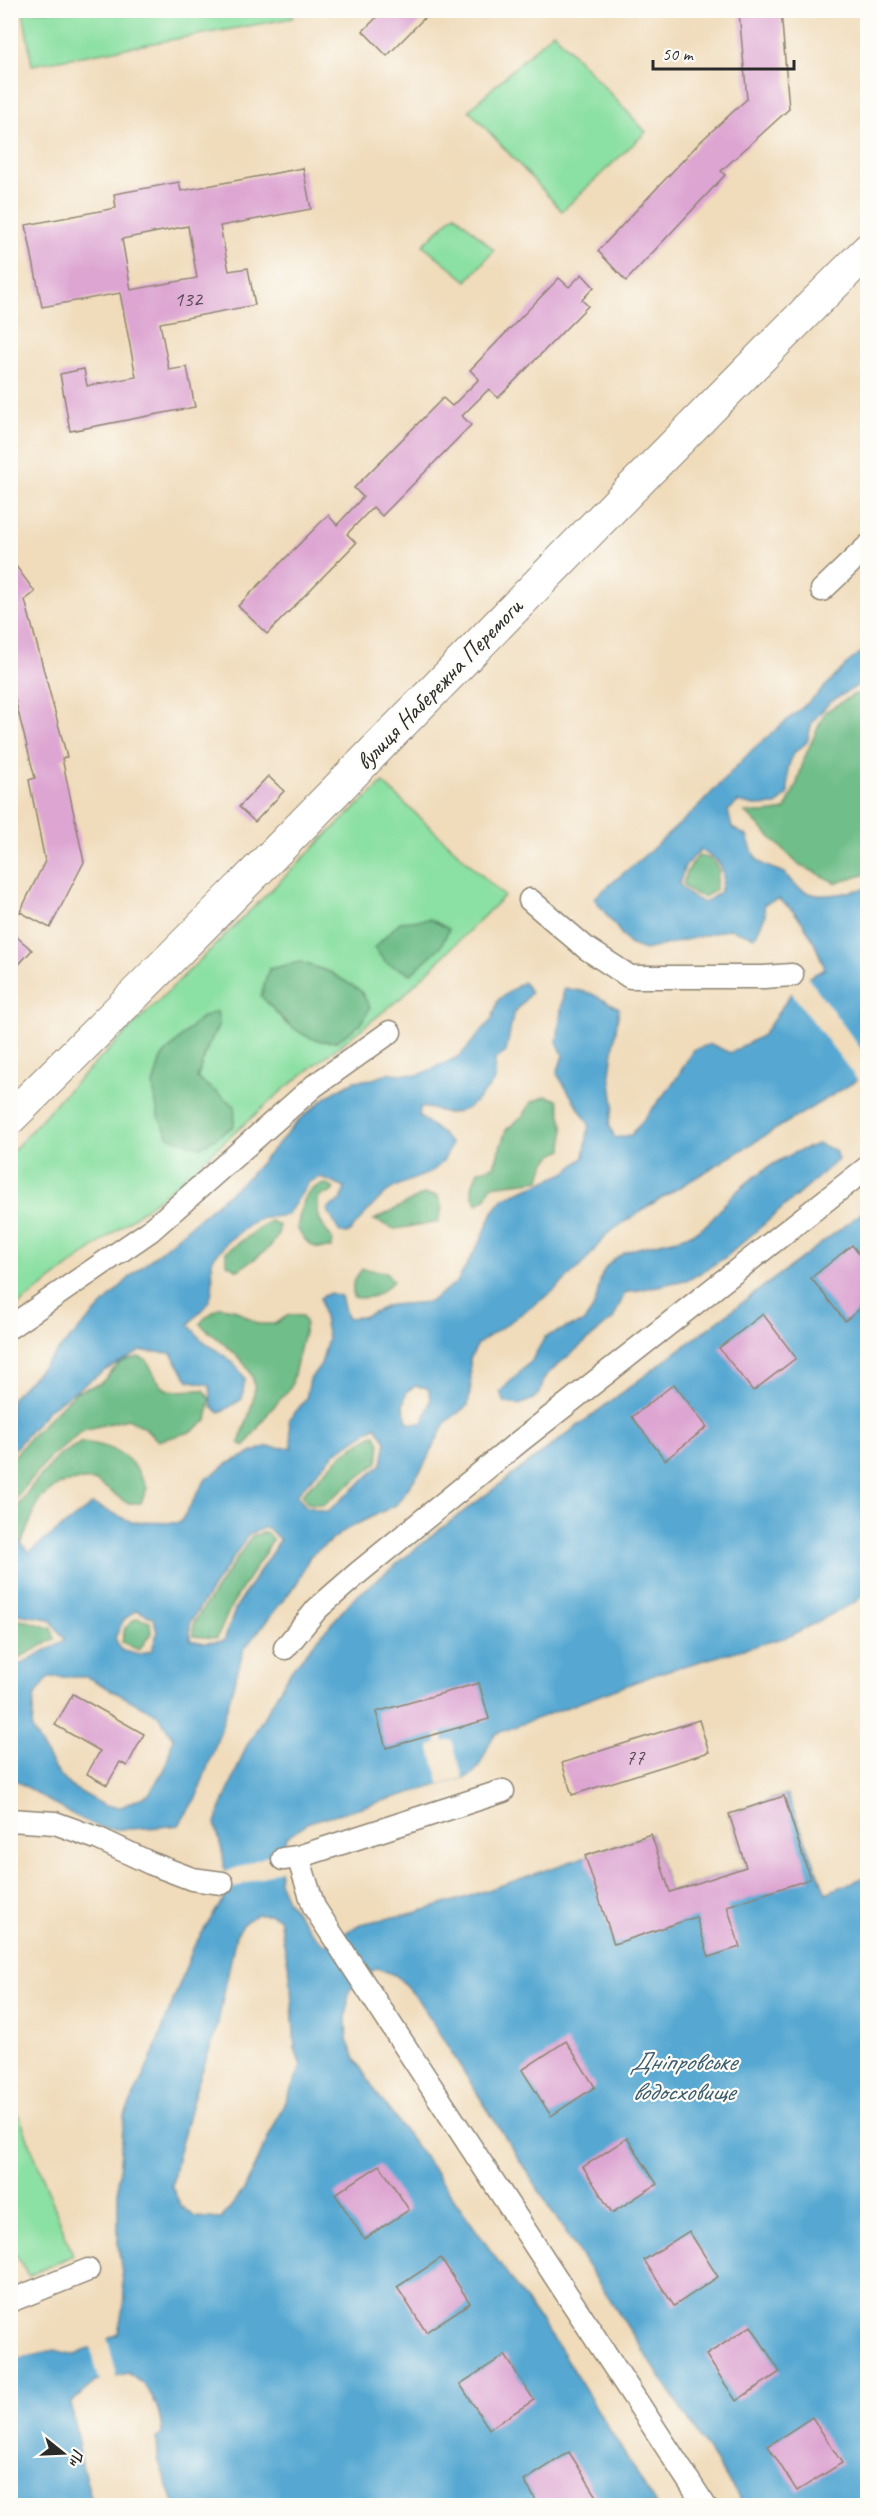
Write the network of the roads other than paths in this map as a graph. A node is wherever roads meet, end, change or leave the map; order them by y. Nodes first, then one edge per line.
1 (867, 250) edge
2 (867, 546) edge
3 (822, 591) dead end
4 (530, 900) dead end
5 (792, 975) dead end
6 (390, 1032) dead end
7 (10, 1118) edge
8 (867, 1167) edge
9 (10, 1327) edge
10 (285, 1648) dead end
11 (503, 1791) dead end
12 (10, 1820) edge
13 (222, 1882) dead end
14 (88, 2270) dead end
15 (10, 2301) edge
16 (705, 2505) edge

1 - 7 main road, вулиця Набережна Перемоги
2 - 3 street
4 - 5 street
6 - 9 street
8 - 10 street
11 - 16 street
12 - 13 street
14 - 15 street

